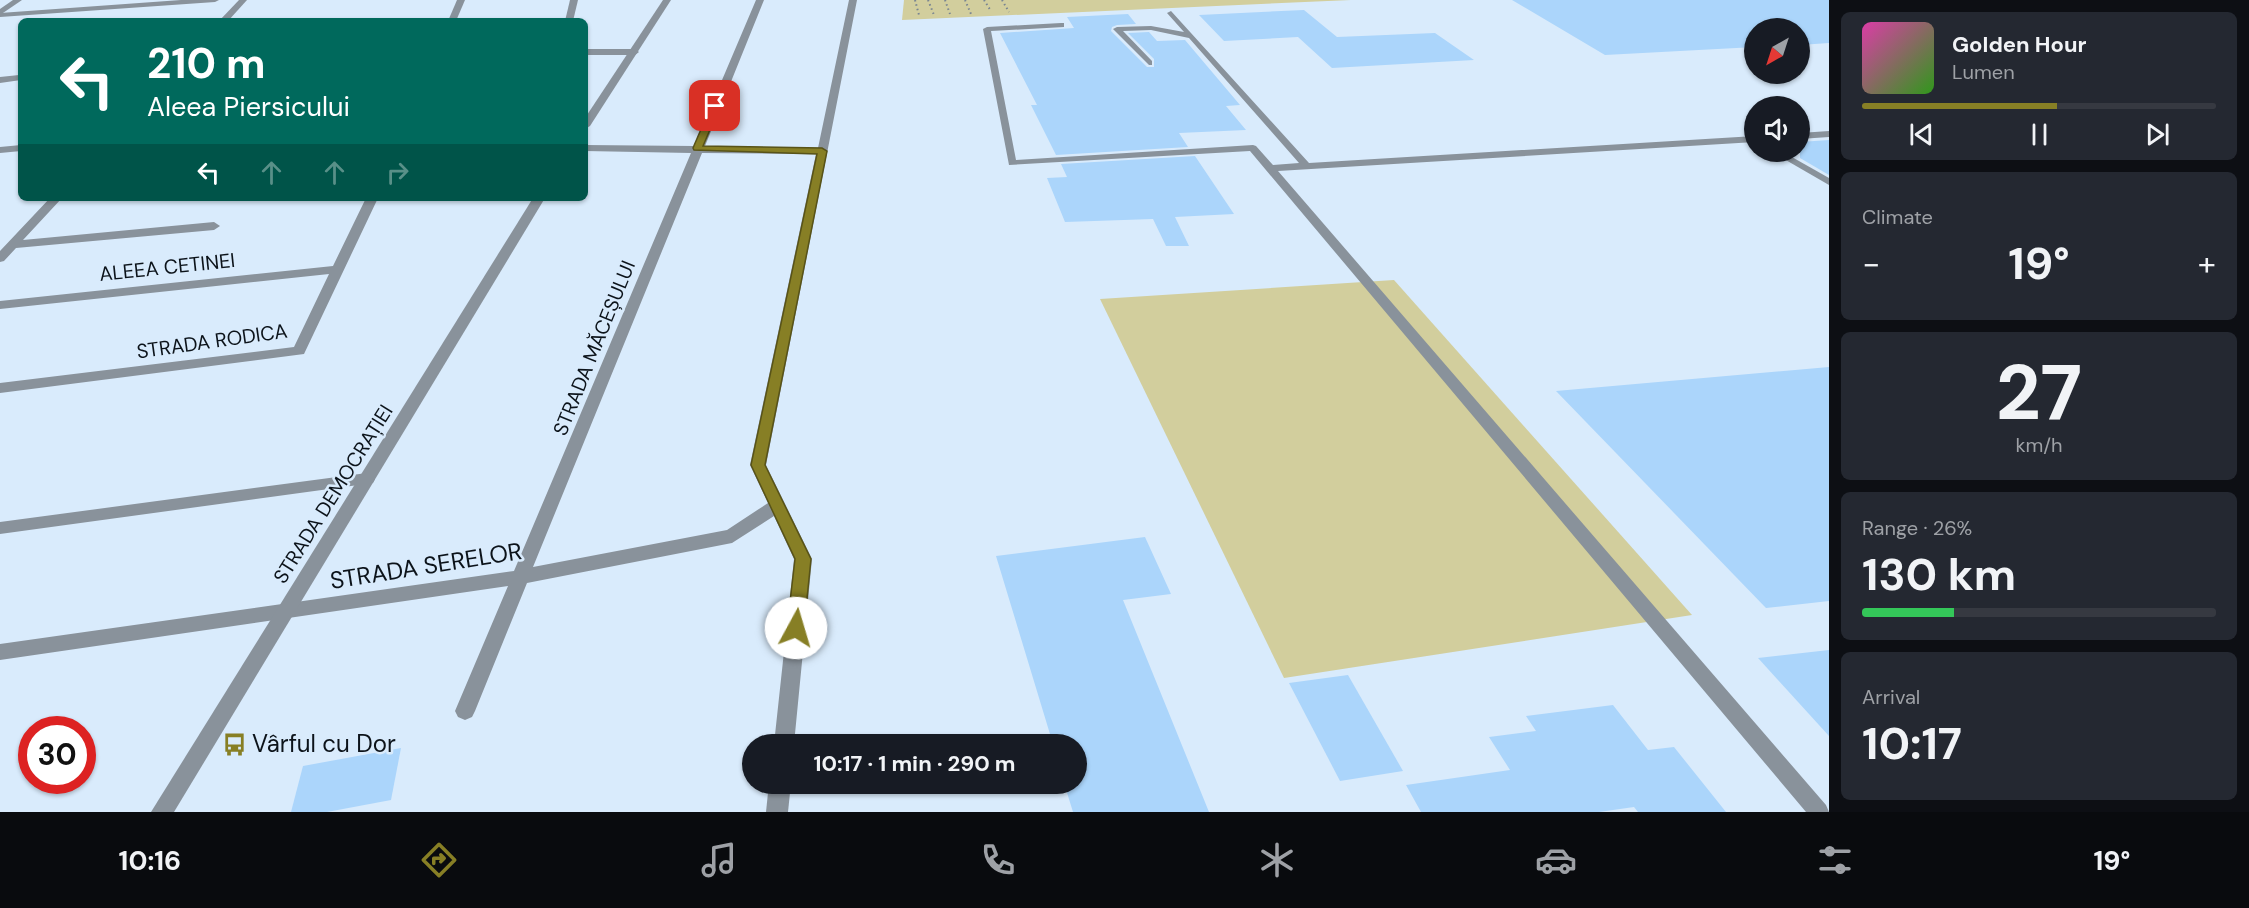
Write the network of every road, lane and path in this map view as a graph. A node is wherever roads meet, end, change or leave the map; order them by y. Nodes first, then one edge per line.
1 (18, 0) edge
2 (215, 0) edge
3 (243, 0) edge
4 (461, 0) edge
5 (574, 0) edge
6 (667, 0) edge
7 (760, 0) edge
8 (853, 0) edge
9 (915, 0) edge
10 (928, 0) edge
11 (945, 0) edge
12 (965, 0) edge
13 (984, 0) edge
14 (1002, 0) edge
15 (991, 11) dead end
16 (1009, 12) dead end
17 (1171, 13) dead end
18 (0, 14) edge
19 (950, 14) dead end
20 (971, 14) dead end
21 (919, 15) dead end
22 (934, 15) dead end
23 (226, 18) edge
24 (453, 18) edge
25 (571, 18) edge
26 (1062, 25) dead end
27 (1191, 36) junction
28 (588, 52) edge
29 (636, 52) junction
30 (1149, 63) dead end
31 (18, 78) edge
32 (0, 80) edge
33 (588, 122) edge
34 (1829, 134) edge
35 (1810, 135) edge
36 (1744, 140) edge
37 (18, 148) edge
38 (588, 148) edge
39 (697, 148) junction
40 (0, 150) edge
41 (822, 151) junction
42 (1794, 162) edge
43 (1307, 166) junction
44 (1271, 168) junction
45 (1829, 182) edge
46 (53, 201) edge
47 (371, 201) edge
48 (537, 201) edge
49 (214, 226) dead end
50 (0, 239) edge
51 (16, 241) junction
52 (0, 258) edge
53 (339, 269) junction
54 (0, 305) edge
55 (0, 388) edge
56 (367, 478) junction
57 (777, 505) junction
58 (0, 528) edge
59 (520, 577) junction
60 (284, 613) junction
61 (0, 652) edge
62 (465, 711) dead end
63 (785, 734) edge
64 (779, 794) edge
65 (162, 812) edge
66 (777, 812) edge
67 (1819, 812) edge

1 - 18 street
2 - 18 street
3 - 23 street
4 - 24 street
5 - 25 street
6 - 29 street
7 - 39 street, STRADA MĂCEȘULUI
8 - 41 street
9 - 21 path
10 - 22 path
11 - 19 path
12 - 20 path
13 - 15 path
14 - 16 path
17 - 27 lane
26 - 44 lane
27 - 30 lane
27 - 43 lane
28 - 29 street
29 - 33 street
31 - 32 lane
34 - 35 lane
36 - 43 lane
37 - 40 lane
38 - 39 street
39 - 41 street
39 - 59 street, STRADA MĂCEȘULUI
41 - 57 street
42 - 45 lane
43 - 44 lane
44 - 67 lane
46 - 51 street
47 - 53 street, STRADA RODICA
48 - 56 street, STRADA DEMOCRAȚIEI
49 - 51 street
50 - 51 street
51 - 52 street
53 - 54 street, ALEEA CETINEI
53 - 55 street, STRADA RODICA
56 - 58 street
56 - 60 street, STRADA DEMOCRAȚIEI
57 - 59 street, STRADA SERELOR
57 - 63 street
59 - 60 street, STRADA SERELOR
59 - 62 street, STRADA MĂCEȘULUI
60 - 61 street, STRADA SERELOR
60 - 65 street, STRADA DEMOCRAȚIEI
64 - 66 street

